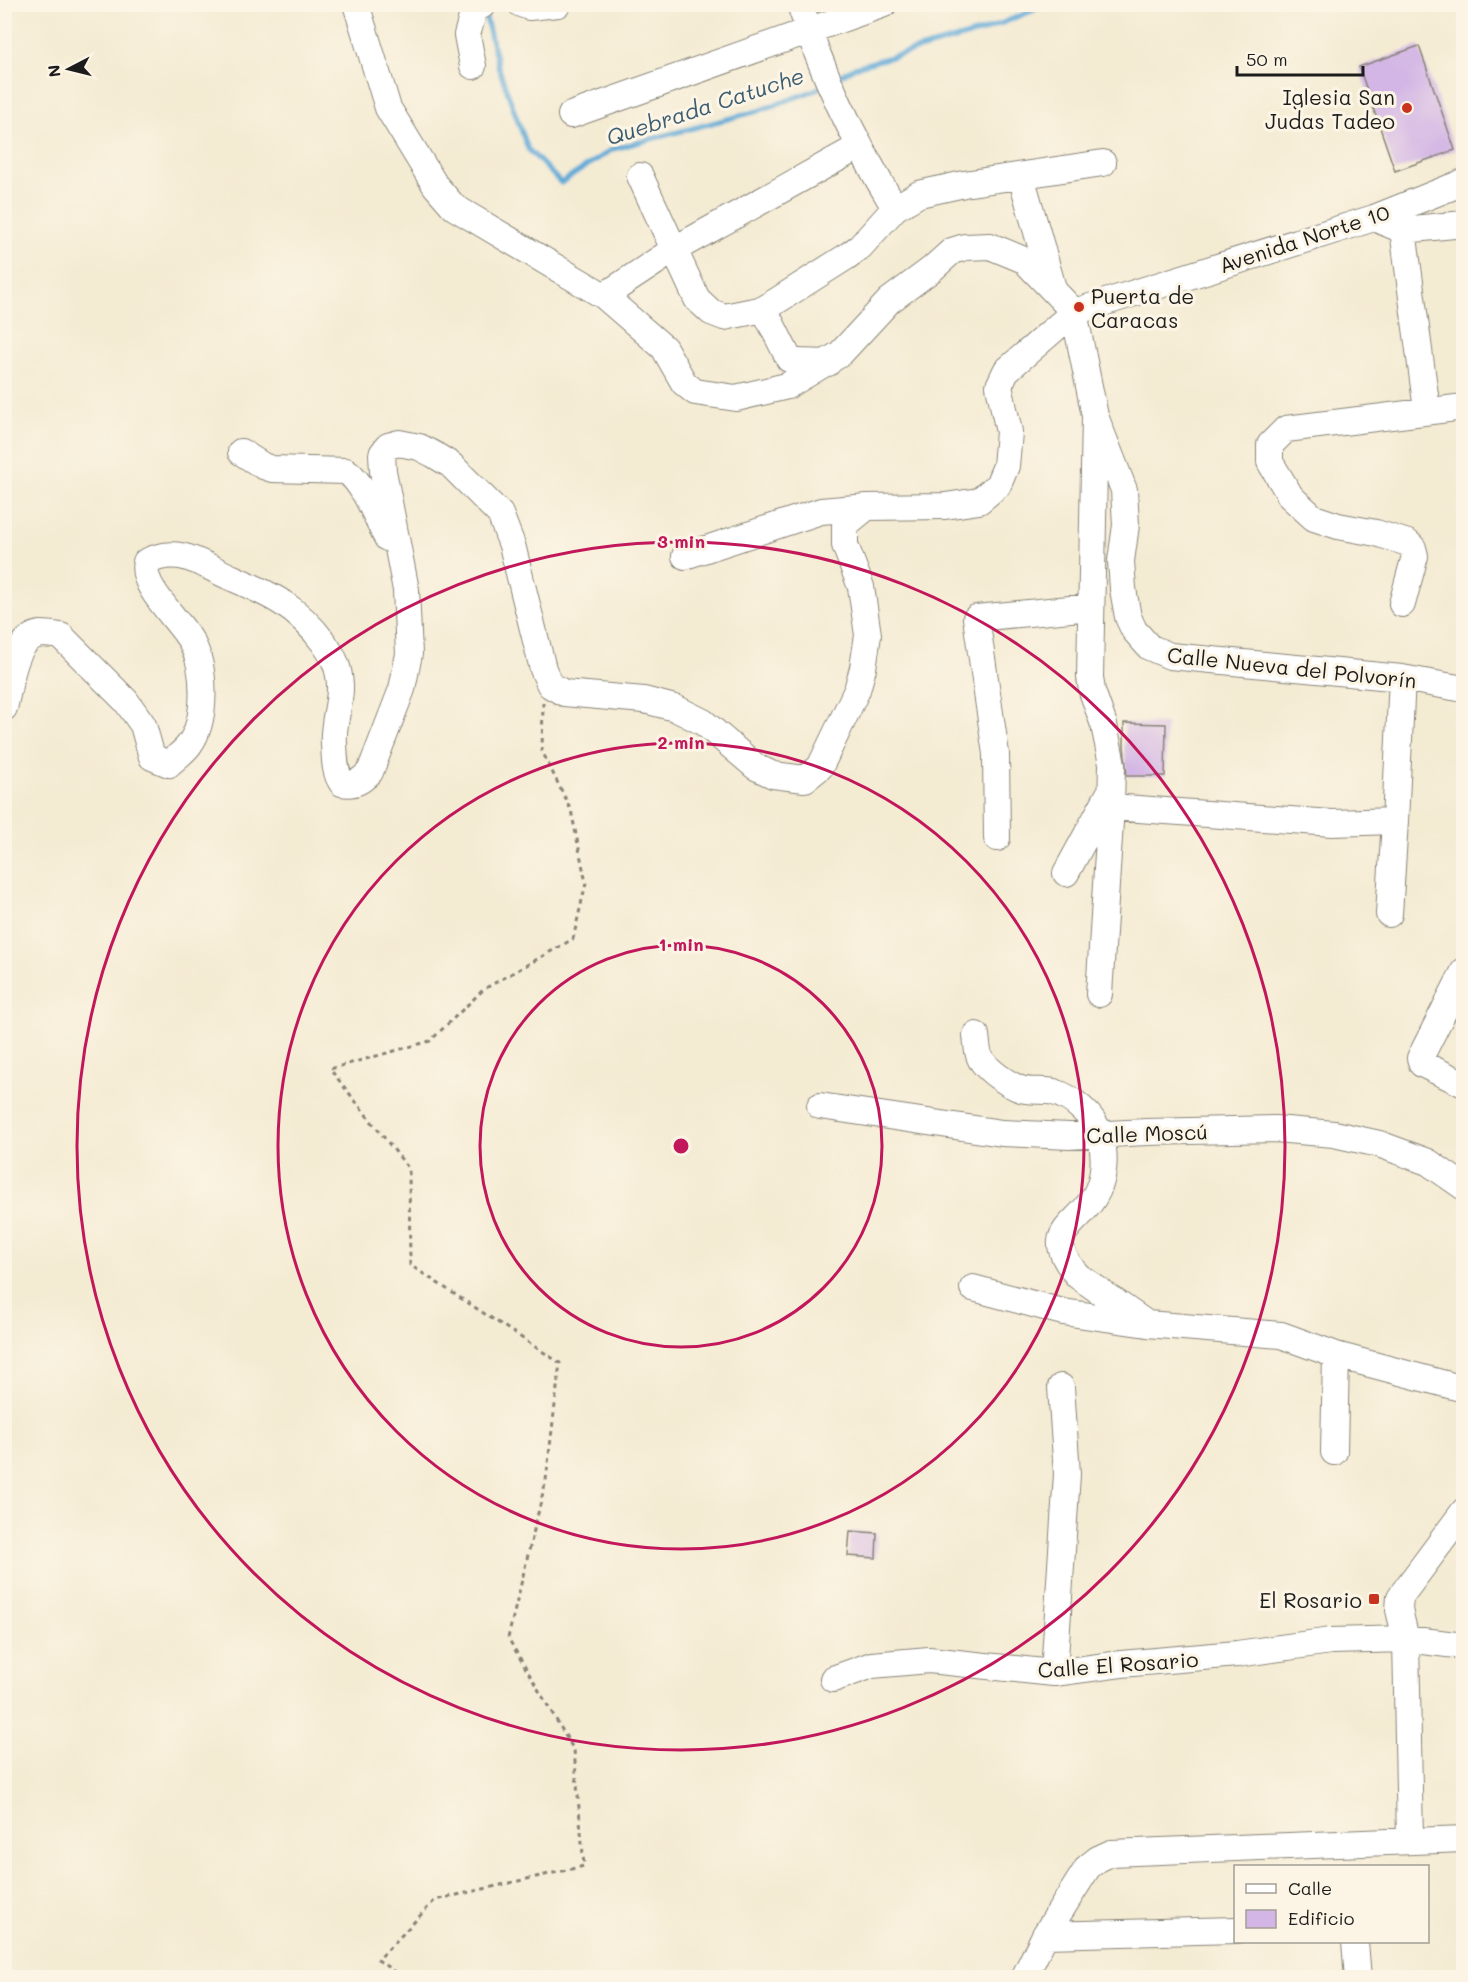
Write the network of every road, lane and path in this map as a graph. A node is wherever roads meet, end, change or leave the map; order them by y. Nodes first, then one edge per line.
1 (356, 4) edge
2 (484, 4) edge
3 (521, 4) edge
4 (558, 4) edge
5 (800, 4) edge
6 (884, 4) edge
7 (808, 31) junction
8 (473, 66) dead end
9 (571, 115) dead end
10 (860, 146) junction
11 (1103, 163) dead end
12 (640, 176) dead end
13 (1021, 176) junction
14 (1464, 182) edge
15 (895, 208) junction
16 (1374, 218) junction
17 (1464, 224) edge
18 (1403, 230) junction
19 (675, 249) junction
20 (1054, 292) junction
21 (604, 296) junction
22 (764, 309) junction
23 (1074, 312) junction
24 (828, 363) junction
25 (1464, 407) edge
26 (1427, 410) junction
27 (1095, 416) junction
28 (241, 452) dead end
29 (867, 507) junction
30 (686, 556) dead end
31 (401, 565) junction
32 (1402, 604) dead end
33 (1091, 607) junction
34 (543, 669) junction
35 (1402, 678) junction
36 (1464, 689) edge
37 (4, 708) edge
38 (1111, 797) junction
39 (1395, 821) junction
40 (997, 838) dead end
41 (1066, 873) dead end
42 (1389, 914) dead end
43 (1464, 971) edge
44 (1099, 994) dead end
45 (976, 1035) dead end
46 (1464, 1084) edge
47 (820, 1106) dead end
48 (1100, 1135) junction
49 (1464, 1187) edge
50 (973, 1288) dead end
51 (1147, 1323) junction
52 (1336, 1355) junction
53 (1061, 1387) dead end
54 (1464, 1389) edge
55 (1334, 1452) dead end
56 (1464, 1511) edge
57 (1406, 1639) junction
58 (1464, 1646) edge
59 (1054, 1673) junction
60 (833, 1679) dead end
61 (1464, 1839) edge
62 (1410, 1840) junction
63 (1349, 1855) edge
64 (1234, 1930) edge
65 (1045, 1935) junction
66 (1355, 1943) edge
67 (403, 1977) edge
68 (1024, 1977) edge
69 (1358, 1977) edge

1 - 21 street
2 - 8 street
3 - 4 street
5 - 7 street
6 - 7 street
7 - 9 street
7 - 10 street
10 - 15 street
10 - 19 street
11 - 13 street
12 - 19 street
13 - 15 street
13 - 20 street
14 - 16 street, Avenida Norte 10
15 - 22 street
16 - 18 street
16 - 23 street, Avenida Norte 10
17 - 18 street
18 - 26 street
19 - 21 street
19 - 22 street
20 - 23 street
20 - 24 street
21 - 24 street
22 - 24 street
23 - 27 street, Calle Nueva del Polvorín
23 - 29 street
25 - 26 street
26 - 32 street
27 - 33 street
27 - 35 street, Calle Nueva del Polvorín
28 - 31 street
29 - 30 street
29 - 34 street
31 - 34 street
31 - 37 street
33 - 38 street
33 - 40 street
34 - 67 path
35 - 36 street, Calle Nueva del Polvorín
35 - 39 street
38 - 39 street
38 - 41 street
38 - 44 street
39 - 42 street
43 - 46 street
45 - 48 street
47 - 48 street, Calle Moscú
48 - 49 street, Calle Moscú
48 - 51 street
50 - 51 street
51 - 52 street
52 - 54 street
52 - 55 street
53 - 59 street
56 - 57 street
57 - 58 street, Calle El Rosario
57 - 59 street, Calle El Rosario
57 - 62 street
59 - 60 street, Calle El Rosario
61 - 62 street
62 - 63 street
63 - 65 street
64 - 65 street
65 - 68 street
66 - 69 street

